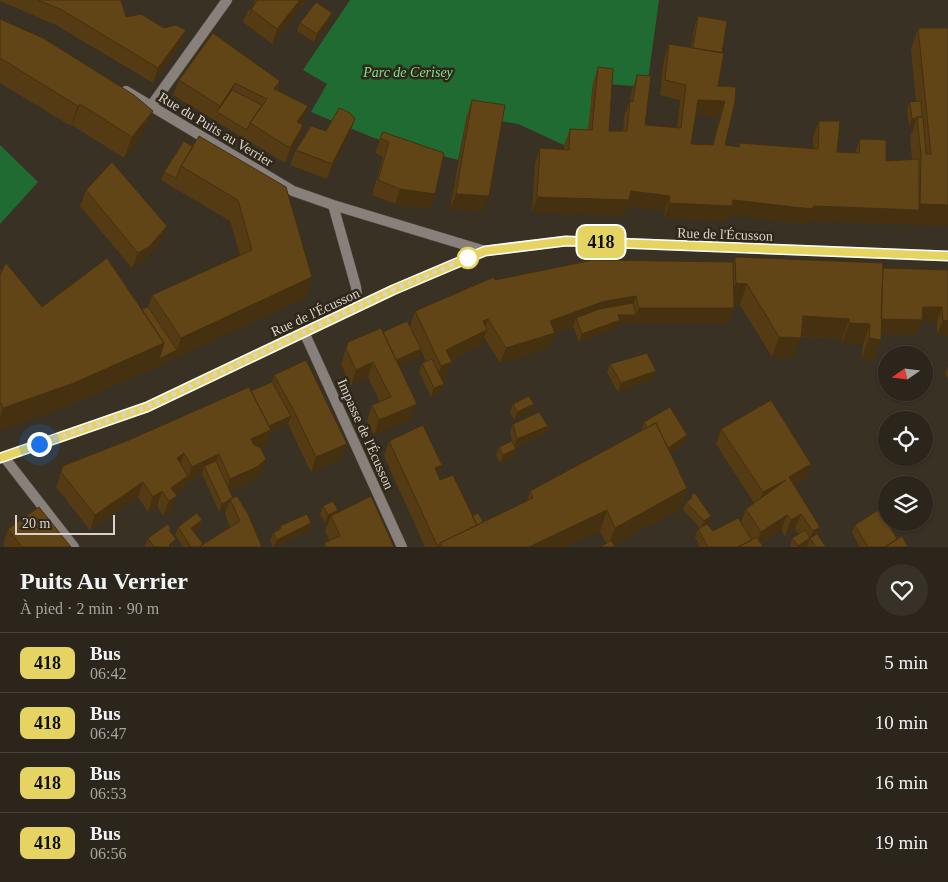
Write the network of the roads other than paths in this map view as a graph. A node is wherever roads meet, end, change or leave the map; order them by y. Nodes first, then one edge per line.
1 (227, 0) edge
2 (118, 86) edge
3 (151, 106) junction
4 (333, 205) junction
5 (485, 251) junction
6 (948, 256) edge
7 (358, 306) junction
8 (304, 332) junction
9 (2, 458) edge
10 (74, 547) edge
11 (402, 547) edge

1 - 3 street
2 - 3 street, Rue du Puits au Verrier
3 - 4 street, Rue du Puits au Verrier
4 - 5 street, Rue du Puits au Verrier
4 - 7 street
5 - 6 street, Rue de l'Écusson
5 - 7 street, Rue de l'Écusson
7 - 8 street, Rue de l'Écusson
8 - 9 street, Rue de l'Écusson
8 - 11 street, Impasse de l'Écusson
9 - 10 street

